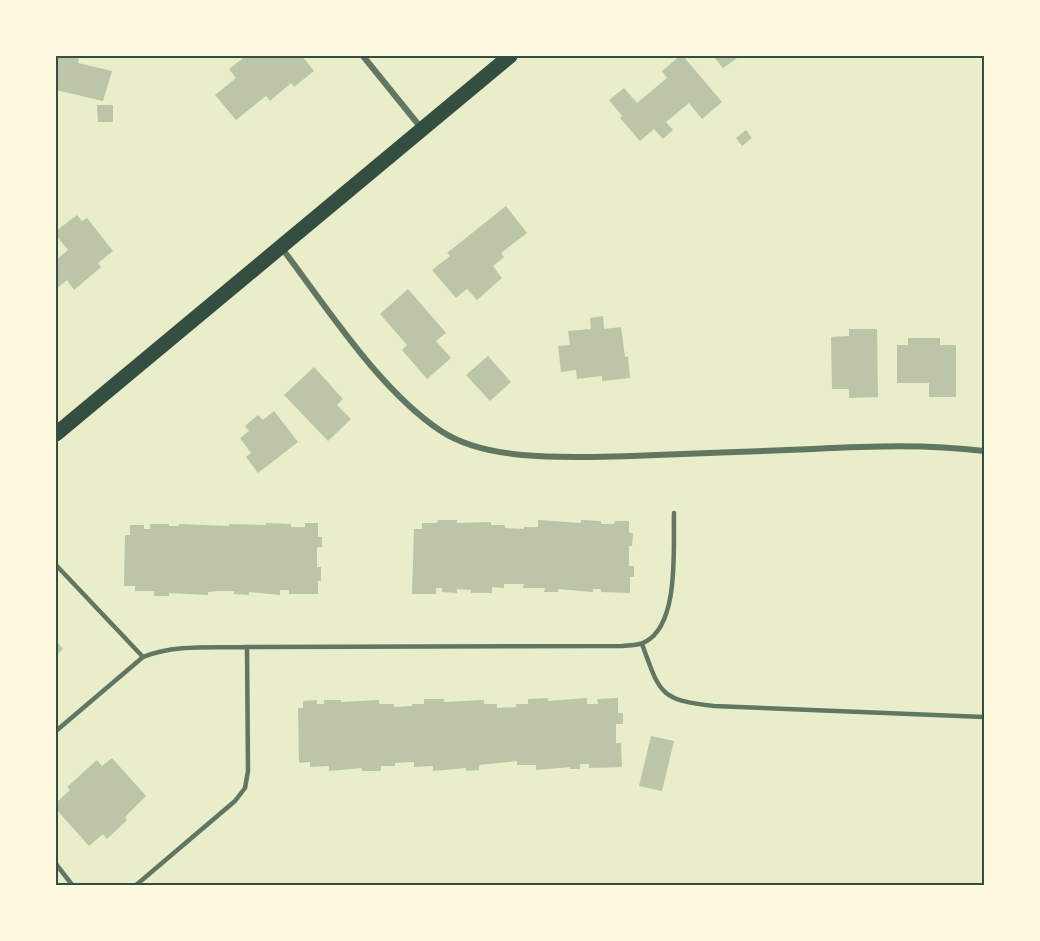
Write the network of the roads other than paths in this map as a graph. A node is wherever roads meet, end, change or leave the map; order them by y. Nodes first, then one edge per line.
1 (363, 56) edge
2 (510, 56) edge
3 (422, 129) junction
4 (281, 246) junction
5 (56, 434) edge
6 (984, 451) edge
7 (674, 513) dead end
8 (56, 565) edge
9 (642, 644) junction
10 (247, 647) junction
11 (143, 657) junction
12 (984, 717) edge
13 (56, 731) edge
14 (56, 864) edge
15 (73, 885) edge
16 (135, 885) edge

1 - 3 street
2 - 3 main road
3 - 4 main road
4 - 5 main road
4 - 6 street
7 - 9 lane
8 - 11 lane
9 - 10 lane
9 - 12 lane
10 - 11 lane
10 - 16 lane
11 - 13 lane
14 - 15 lane

